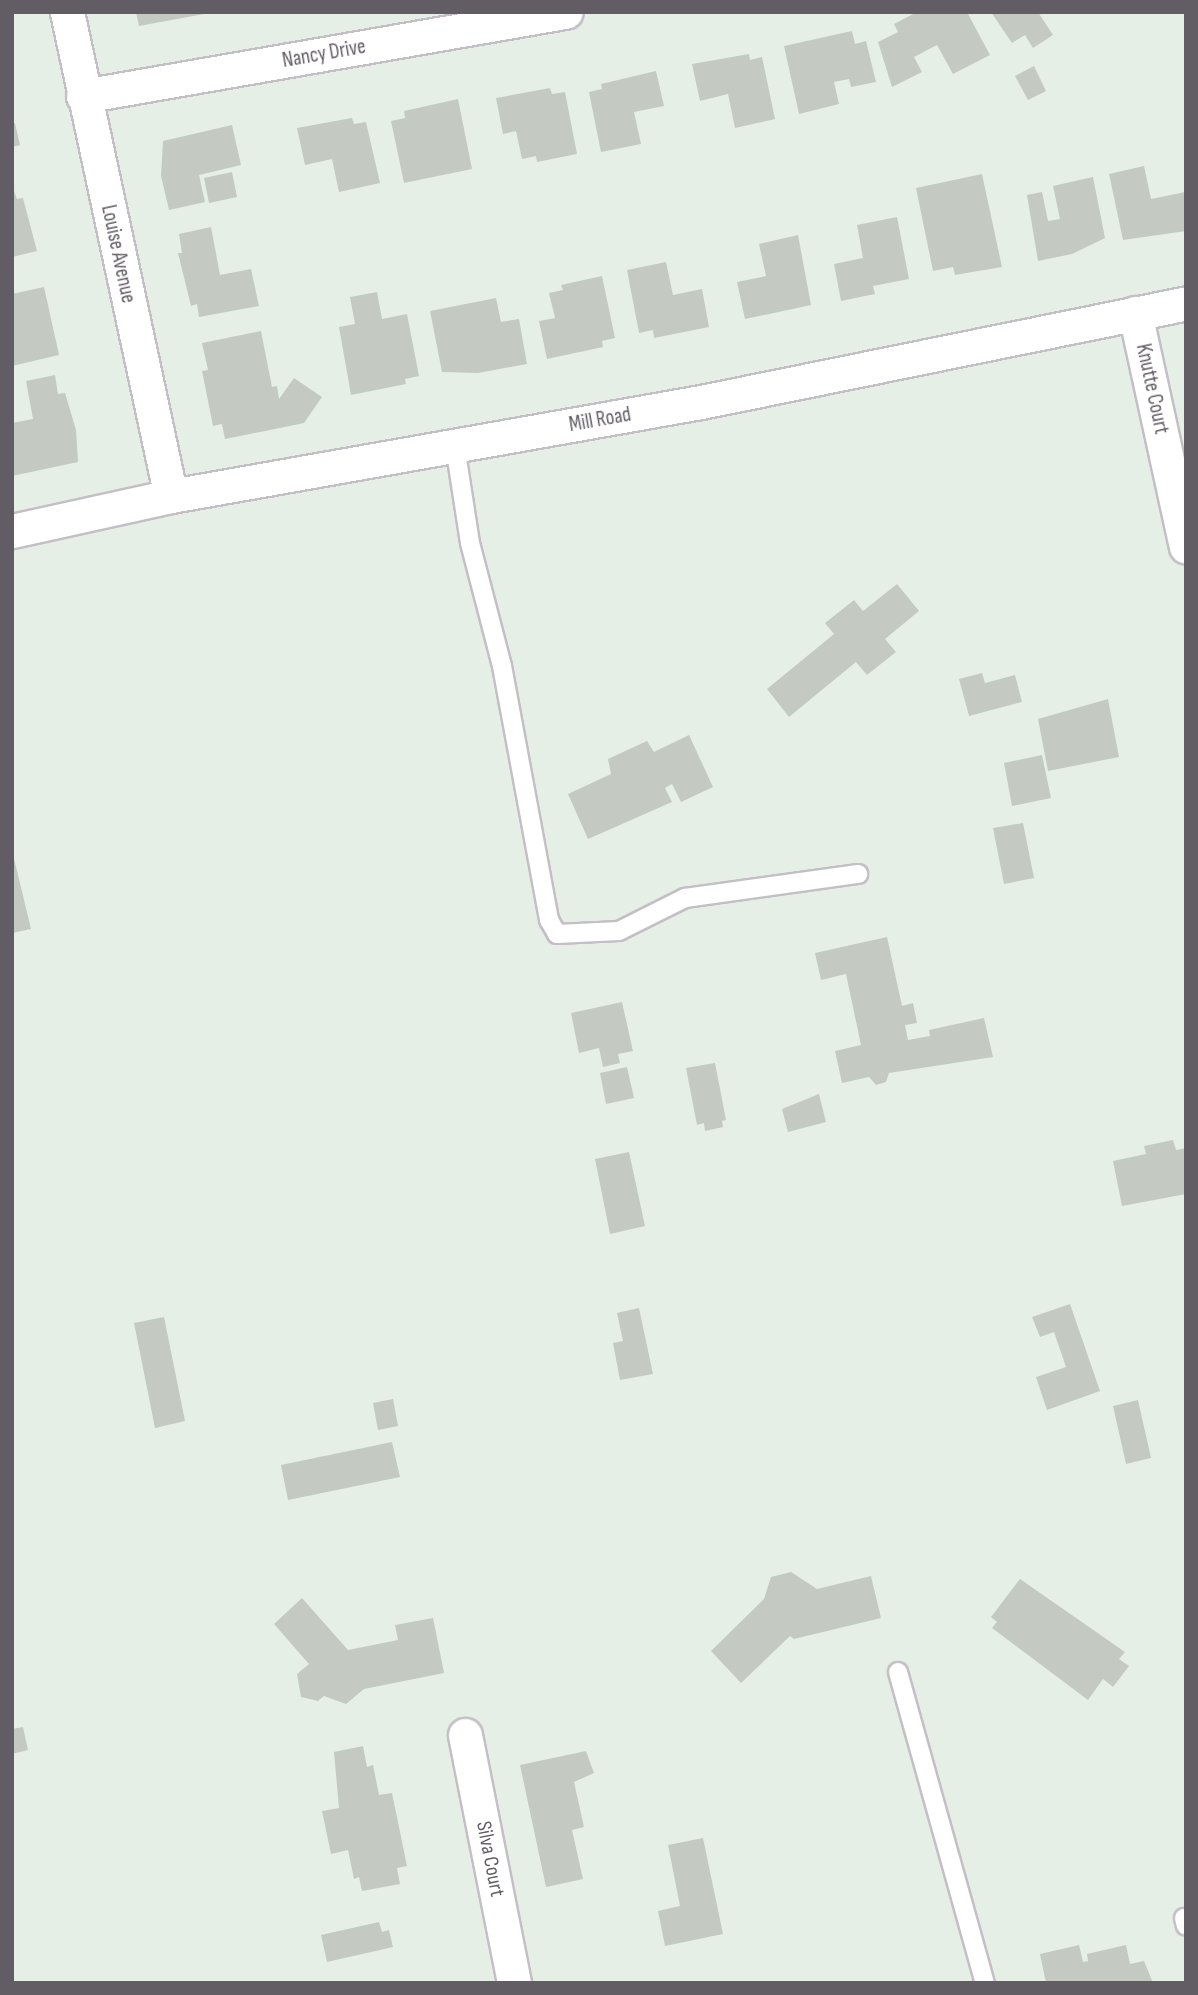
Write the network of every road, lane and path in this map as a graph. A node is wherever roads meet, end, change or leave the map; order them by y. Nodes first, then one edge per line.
1 (67, 12) edge
2 (566, 12) edge
3 (83, 96) junction
4 (1186, 303) edge
5 (1135, 313) junction
6 (456, 446) junction
7 (171, 496) junction
8 (12, 531) edge
9 (1186, 547) edge
10 (858, 874) dead end
11 (898, 1672) dead end
12 (465, 1735) dead end
13 (514, 1983) edge
14 (985, 1983) edge

1 - 3 street, Louise Avenue
2 - 3 street, Nancy Drive
3 - 7 street, Louise Avenue
4 - 5 street, Mill Road
5 - 6 street, Mill Road
5 - 9 street, Knutte Court
6 - 7 street, Mill Road
6 - 10 lane
7 - 8 street, Mill Road
11 - 14 lane
12 - 13 street, Silva Court

